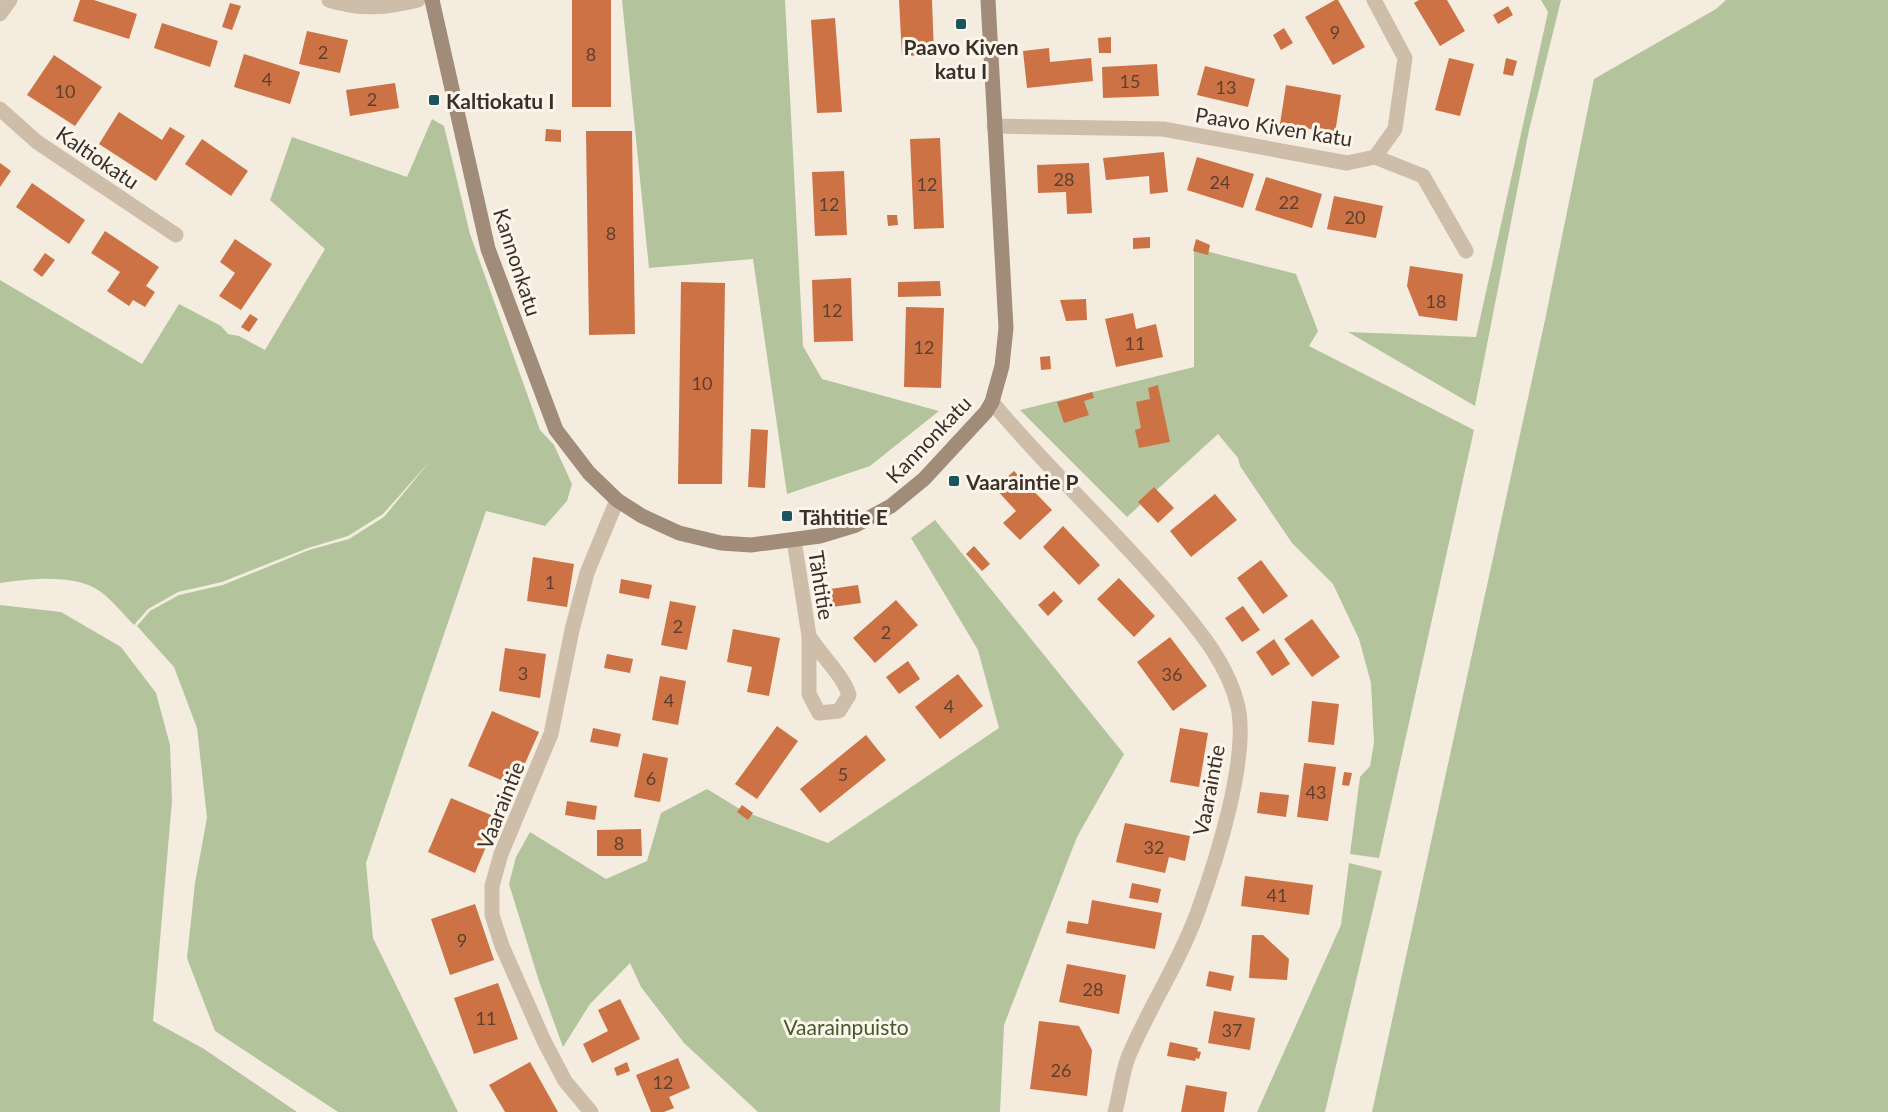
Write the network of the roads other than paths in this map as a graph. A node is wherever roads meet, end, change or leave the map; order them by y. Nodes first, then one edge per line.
1 (10, 0) edge
2 (328, 0) edge
3 (418, 0) edge
4 (432, 0) edge
5 (988, 0) edge
6 (1374, 0) edge
7 (0, 14) edge
8 (0, 109) edge
9 (994, 126) junction
10 (1376, 157) junction
11 (176, 235) dead end
12 (1466, 251) dead end
13 (992, 402) junction
14 (617, 500) junction
15 (794, 540) junction
16 (809, 636) junction
17 (591, 1112) edge
18 (1115, 1112) edge

1 - 7 street
2 - 3 street
4 - 14 street, Kannonkatu
5 - 9 street, Kannonkatu
6 - 10 street, Paavo Kiven katu
8 - 11 street, Kaltiokatu
9 - 10 street, Paavo Kiven katu
9 - 13 street, Kannonkatu
10 - 12 street
13 - 15 street, Kannonkatu
13 - 18 street, Vaaraintie
14 - 15 street, Kannonkatu
14 - 17 street, Vaaraintie
15 - 16 street, Tähtitie
16 - 16 street, Tähtitie

